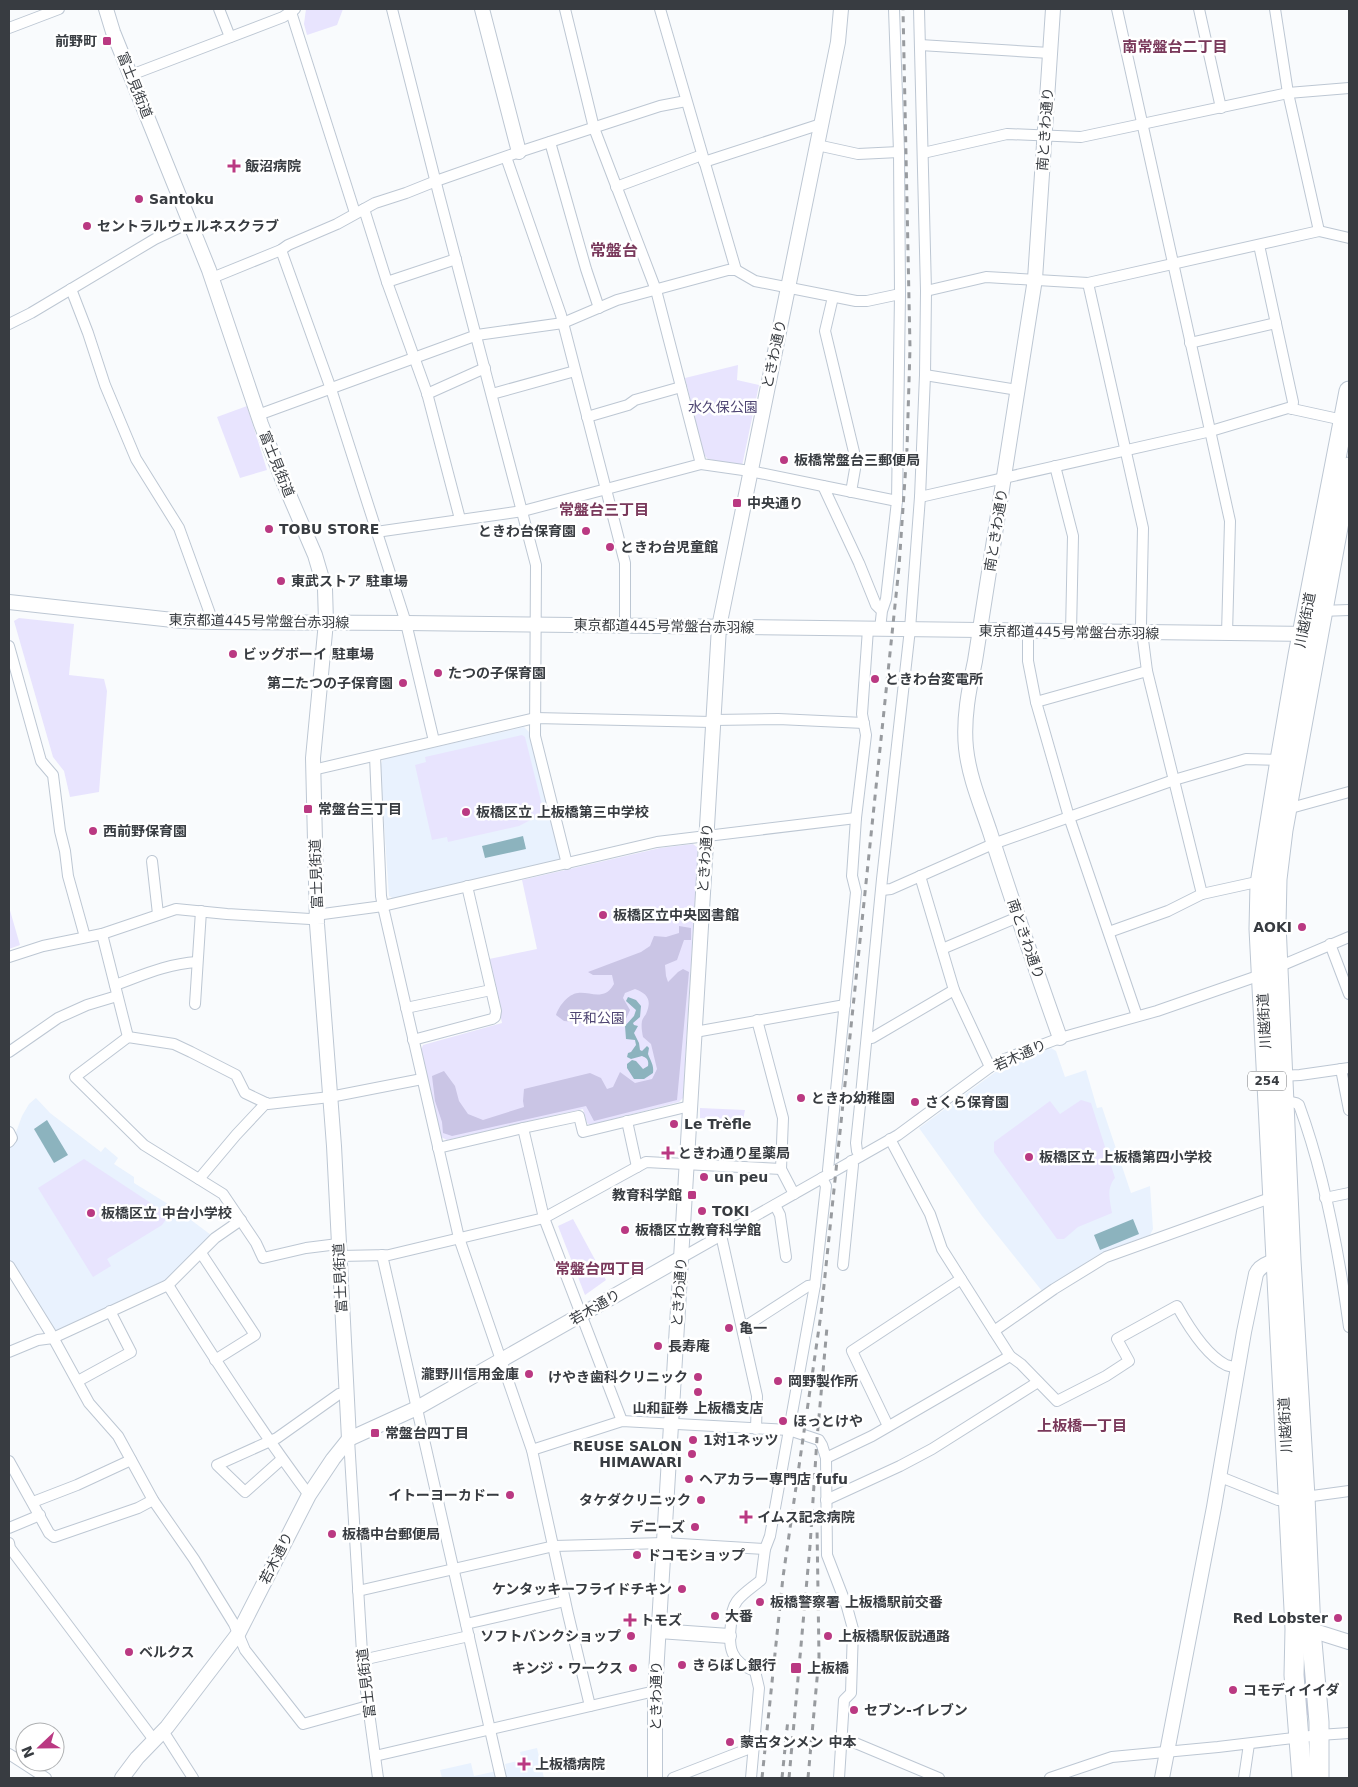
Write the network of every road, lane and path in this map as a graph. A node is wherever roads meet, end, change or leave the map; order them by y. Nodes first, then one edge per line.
1 (59, 9) edge
2 (106, 9) edge
3 (219, 9) edge
4 (392, 9) edge
5 (482, 9) edge
6 (566, 9) edge
7 (660, 9) edge
8 (841, 9) edge
9 (894, 9) edge
10 (919, 9) edge
11 (1053, 9) edge
12 (1117, 9) edge
13 (1199, 9) edge
14 (1275, 9) edge
15 (293, 11) edge
16 (9, 28) edge
17 (230, 38) junction
18 (920, 45) junction
19 (1050, 53) junction
20 (131, 75) junction
21 (1349, 88) edge
22 (1288, 93) junction
23 (686, 101) junction
24 (1220, 108) junction
25 (821, 124) junction
26 (1143, 125) junction
27 (594, 128) junction
28 (1045, 135) junction
29 (550, 142) junction
30 (817, 145) junction
31 (899, 152) junction
32 (923, 153) junction
33 (512, 155) junction
34 (703, 158) junction
35 (436, 181) junction
36 (616, 186) junction
37 (360, 211) junction
38 (191, 222) junction
39 (1319, 231) junction
40 (1349, 238) edge
41 (1259, 245) junction
42 (281, 250) junction
43 (456, 259) junction
44 (1172, 263) junction
45 (736, 270) junction
46 (212, 278) junction
47 (1034, 279) junction
48 (387, 282) junction
49 (1088, 283) junction
50 (788, 288) junction
51 (71, 289) junction
52 (656, 290) junction
53 (926, 291) junction
54 (900, 294) junction
55 (833, 297) junction
56 (599, 308) junction
57 (1276, 322) junction
58 (563, 323) junction
59 (9, 324) edge
60 (477, 335) junction
61 (1190, 343) junction
62 (415, 358) junction
63 (485, 368) junction
64 (575, 371) junction
65 (925, 375) junction
66 (681, 387) junction
67 (331, 389) junction
68 (1018, 390) junction
69 (1349, 391) edge
70 (427, 394) junction
71 (492, 394) junction
72 (1292, 409) junction
73 (258, 415) junction
74 (587, 416) junction
75 (1343, 420) junction
76 (1211, 431) junction
77 (1126, 450) junction
78 (701, 464) junction
79 (1055, 466) junction
80 (1349, 467) edge
81 (750, 471) junction
82 (1004, 477) junction
83 (823, 486) junction
84 (606, 488) junction
85 (851, 492) junction
86 (920, 497) junction
87 (897, 501) junction
88 (523, 511) junction
89 (460, 519) junction
90 (376, 532) junction
91 (9, 602) edge
92 (1349, 610) edge
93 (882, 611) junction
94 (1316, 611) junction
95 (213, 622) junction
96 (326, 622) junction
97 (406, 623) junction
98 (536, 625) junction
99 (625, 625) junction
100 (718, 627) junction
101 (874, 629) junction
102 (910, 629) junction
103 (980, 630) junction
104 (1028, 631) junction
105 (1071, 632) junction
106 (1142, 633) junction
107 (1227, 634) junction
108 (1311, 634) junction
109 (9, 646) edge
110 (1147, 670) junction
111 (1036, 702) junction
112 (535, 718) junction
113 (713, 721) junction
114 (864, 723) junction
115 (434, 741) junction
116 (375, 756) junction
117 (1280, 760) junction
118 (313, 770) junction
119 (1174, 780) junction
120 (1349, 792) edge
121 (1287, 809) junction
122 (1069, 817) junction
123 (856, 818) junction
124 (707, 836) junction
125 (993, 844) junction
126 (152, 861) dead end
127 (567, 864) junction
128 (920, 876) junction
129 (1260, 884) junction
130 (467, 886) junction
131 (882, 890) junction
132 (1202, 894) junction
133 (383, 906) junction
134 (201, 911) junction
135 (158, 914) junction
136 (317, 917) junction
137 (1018, 917) junction
138 (1109, 932) junction
139 (102, 934) junction
140 (85, 937) junction
141 (1349, 937) edge
142 (1330, 944) junction
143 (942, 949) junction
144 (9, 957) edge
145 (197, 962) junction
146 (1269, 971) junction
147 (491, 990) junction
148 (954, 990) junction
149 (116, 991) junction
150 (1349, 994) edge
151 (195, 1004) dead end
152 (845, 1004) junction
153 (406, 1008) junction
154 (1137, 1016) junction
155 (757, 1020) junction
156 (695, 1032) junction
157 (128, 1037) junction
158 (867, 1038) junction
159 (1060, 1038) junction
160 (413, 1040) junction
161 (9, 1052) edge
162 (990, 1067) junction
163 (1345, 1069) edge
164 (1274, 1076) junction
165 (422, 1080) junction
166 (330, 1097) junction
167 (1282, 1100) junction
168 (266, 1103) junction
169 (690, 1106) junction
170 (1349, 1110) edge
171 (627, 1121) junction
172 (523, 1128) junction
173 (9, 1132) edge
174 (890, 1139) junction
175 (9, 1142) edge
176 (438, 1148) junction
177 (856, 1159) junction
178 (687, 1163) junction
179 (637, 1166) junction
180 (781, 1169) junction
181 (826, 1176) junction
182 (199, 1179) junction
183 (1349, 1193) edge
184 (794, 1194) junction
185 (1273, 1196) junction
186 (1325, 1198) junction
187 (775, 1205) junction
188 (544, 1218) junction
189 (241, 1220) junction
190 (721, 1235) junction
191 (459, 1238) junction
192 (339, 1250) junction
193 (201, 1253) junction
194 (382, 1255) junction
195 (786, 1257) dead end
196 (681, 1258) junction
197 (1284, 1260) junction
198 (843, 1264) dead end
199 (9, 1266) edge
200 (1345, 1266) edge
201 (961, 1279) junction
202 (168, 1285) junction
203 (816, 1285) junction
204 (110, 1311) junction
205 (582, 1314) junction
206 (1349, 1327) edge
207 (743, 1328) junction
208 (994, 1332) junction
209 (53, 1338) junction
210 (9, 1352) edge
211 (1010, 1356) junction
212 (215, 1360) junction
213 (500, 1361) junction
214 (1238, 1368) junction
215 (78, 1381) junction
216 (1038, 1382) junction
217 (347, 1393) junction
218 (417, 1408) junction
219 (622, 1420) junction
220 (671, 1423) junction
221 (888, 1426) junction
222 (756, 1428) junction
223 (789, 1430) junction
224 (350, 1439) junction
225 (269, 1442) junction
226 (532, 1450) junction
227 (826, 1458) junction
228 (282, 1459) junction
229 (131, 1460) junction
230 (9, 1461) edge
231 (1218, 1476) junction
232 (1349, 1491) edge
233 (310, 1495) junction
234 (1297, 1499) junction
235 (153, 1500) junction
236 (826, 1500) junction
237 (33, 1502) junction
238 (40, 1515) junction
239 (9, 1528) edge
240 (9, 1543) edge
241 (664, 1543) junction
242 (554, 1546) junction
243 (766, 1549) junction
244 (454, 1569) junction
245 (358, 1591) junction
246 (565, 1601) junction
247 (466, 1624) junction
248 (1303, 1629) junction
249 (659, 1631) junction
250 (238, 1634) junction
251 (469, 1636) junction
252 (730, 1636) junction
253 (1349, 1642) edge
254 (362, 1660) junction
255 (655, 1691) junction
256 (368, 1706) junction
257 (590, 1706) junction
258 (491, 1730) junction
259 (1349, 1733) edge
260 (1319, 1734) junction
261 (158, 1736) junction
262 (841, 1737) junction
263 (1299, 1737) junction
264 (1249, 1744) junction
265 (753, 1747) junction
266 (1167, 1751) junction
267 (9, 1754) edge
268 (375, 1756) junction
269 (935, 1777) edge
270 (46, 1778) edge
271 (122, 1778) edge
272 (193, 1778) edge
273 (378, 1778) edge
274 (501, 1778) edge
275 (655, 1778) edge
276 (673, 1778) edge
277 (751, 1778) edge
278 (839, 1778) edge
279 (1050, 1778) edge
280 (1162, 1778) edge
281 (1244, 1778) edge
282 (1302, 1778) edge
283 (1319, 1778) edge

1 - 16 street
2 - 20 street, 富士見街道
3 - 17 street
4 - 35 street
5 - 33 street
6 - 27 street
7 - 23 street
8 - 25 street, ときわ通り
9 - 31 street
10 - 18 street
11 - 19 street, 南ときわ通り
12 - 26 street
13 - 24 street
14 - 22 street
15 - 17 street
15 - 37 street
17 - 20 street
18 - 19 street
18 - 32 street
19 - 28 street, 南ときわ通り
20 - 38 street, 富士見街道
21 - 22 street
22 - 24 street
22 - 39 street
23 - 27 street
23 - 34 street
24 - 26 street
25 - 30 street, ときわ通り
25 - 34 street
26 - 28 street
26 - 44 street
27 - 29 street
27 - 36 street
28 - 32 street
28 - 47 street, 南ときわ通り
29 - 33 street
29 - 56 street
30 - 31 street
30 - 50 street, ときわ通り
31 - 54 street
32 - 53 street
33 - 35 street
33 - 58 street
34 - 36 street
34 - 45 street
35 - 37 street
35 - 43 street
36 - 52 street
37 - 42 street
37 - 48 street
38 - 46 street, 富士見街道
38 - 51 street
39 - 40 street
39 - 41 street
41 - 44 street
41 - 57 street
42 - 46 street
42 - 67 street
43 - 48 street
43 - 60 street
44 - 49 street
44 - 61 street
45 - 50 street
45 - 52 street
46 - 73 street, 富士見街道
47 - 49 street
47 - 53 street
47 - 68 street, 南ときわ通り
48 - 62 street
49 - 77 street
50 - 55 street
50 - 81 street, ときわ通り
51 - 59 street
51 - 95 street
52 - 56 street
52 - 66 street
53 - 65 street
54 - 55 street
54 - 87 street
55 - 85 street
56 - 58 street
57 - 61 street
57 - 72 street
58 - 60 street
58 - 64 street
60 - 62 street
60 - 63 street
61 - 76 street
62 - 67 street
62 - 70 street
63 - 70 street
63 - 71 street
64 - 71 street
64 - 74 street
65 - 68 street
65 - 86 street
66 - 74 street
66 - 78 street
67 - 73 street
67 - 90 street
68 - 82 street, 南ときわ通り
69 - 75 highway, 川越街道 / 254
70 - 89 street
71 - 88 street
72 - 75 street
72 - 76 street
73 - 96 street, 富士見街道
74 - 84 street
75 - 94 highway, 川越街道 / 254
76 - 77 street
76 - 107 street
77 - 79 street
77 - 106 street
78 - 81 street
78 - 84 street
79 - 82 street
79 - 105 street
80 - 94 highway, 川越街道 / 254
81 - 83 street
81 - 100 street, ときわ通り
82 - 86 street
82 - 103 street, 南ときわ通り
83 - 85 street
83 - 93 street
84 - 88 street
84 - 99 street
85 - 87 street
86 - 102 street
87 - 93 street
88 - 89 street
88 - 98 street
89 - 90 street
90 - 97 street
91 - 95 street, 東京都道445号常盤台赤羽線
92 - 94 street
93 - 101 street
94 - 108 highway, 川越街道 / 254
95 - 96 street, 東京都道445号常盤台赤羽線
96 - 97 street, 東京都道445号常盤台赤羽線
96 - 118 street, 富士見街道
97 - 98 street, 東京都道445号常盤台赤羽線
97 - 115 street
98 - 99 street, 東京都道445号常盤台赤羽線
98 - 112 street
99 - 100 street, 東京都道445号常盤台赤羽線
100 - 101 street, 東京都道445号常盤台赤羽線
100 - 113 street, ときわ通り
101 - 102 street, 東京都道445号常盤台赤羽線
101 - 114 street
102 - 103 street, 東京都道445号常盤台赤羽線
102 - 131 street
103 - 104 street, 東京都道445号常盤台赤羽線
103 - 125 street, 南ときわ通り
104 - 105 street, 東京都道445号常盤台赤羽線
104 - 111 street
105 - 106 street, 東京都道445号常盤台赤羽線
106 - 107 street, 東京都道445号常盤台赤羽線
106 - 110 street
107 - 108 street, 東京都道445号常盤台赤羽線
108 - 117 highway, 川越街道 / 254
108 - 121 highway, 川越街道 / 254
109 - 140 street
110 - 111 street
110 - 119 street
111 - 122 street
112 - 113 street
112 - 115 street
112 - 127 street
113 - 114 street
113 - 124 street, ときわ通り
114 - 123 street
115 - 116 street
116 - 118 street
116 - 133 street
117 - 119 street
117 - 129 highway, 川越街道 / 254
118 - 136 street, 富士見街道
119 - 122 street
119 - 132 street
120 - 121 street
121 - 146 highway, 川越街道 / 254
122 - 125 street
122 - 138 street
123 - 124 street
123 - 152 street
124 - 127 street
124 - 156 street, ときわ通り
125 - 128 street
125 - 137 street, 南ときわ通り
126 - 135 street
127 - 130 street
128 - 131 street
128 - 143 street
129 - 132 street
129 - 146 highway, 川越街道 / 254
130 - 133 street
130 - 147 street
131 - 158 street
132 - 138 street
133 - 136 street
133 - 153 street
134 - 135 street
134 - 136 street
134 - 145 street
135 - 139 street
136 - 166 street, 富士見街道
137 - 143 street
137 - 159 street, 南ときわ通り
138 - 154 street
139 - 140 street
139 - 149 street
140 - 144 street
141 - 142 street, 若木通り
142 - 146 street, 若木通り
142 - 150 street
143 - 148 street
145 - 149 street
145 - 151 street
146 - 154 street, 若木通り
146 - 164 highway, 川越街道 / 254
147 - 153 street
147 - 160 street
148 - 158 street
148 - 162 street
149 - 157 street
149 - 161 street
152 - 155 street
152 - 181 street
153 - 160 street
154 - 159 street, 若木通り
155 - 156 street
155 - 180 street
156 - 169 street, ときわ通り
157 - 168 street
157 - 182 street
158 - 177 street
159 - 162 street, 若木通り
160 - 165 street
162 - 174 street, 若木通り
163 - 164 street
163 - 170 street
164 - 167 highway, 川越街道 / 254
164 - 185 highway, 川越街道 / 254
165 - 166 street
165 - 176 street
166 - 168 street
166 - 192 street, 富士見街道
167 - 186 street
167 - 197 highway, 川越街道 / 254
168 - 182 street
169 - 171 street
169 - 178 street, ときわ通り
171 - 172 street
171 - 179 street
172 - 176 street
172 - 188 street
173 - 175 street
174 - 177 street, 若木通り
174 - 201 street
176 - 191 street
177 - 181 street, 若木通り
177 - 198 street
178 - 179 street
178 - 180 street
178 - 196 street, ときわ通り
179 - 188 street
180 - 184 street
181 - 184 street, 若木通り
181 - 203 street
182 - 189 street
183 - 186 street
184 - 187 street, 若木通り
185 - 197 highway, 川越街道 / 254
185 - 208 street
186 - 200 street
187 - 190 street, 若木通り
187 - 195 street
188 - 191 street
188 - 205 street
189 - 192 street
189 - 193 street
190 - 196 street, 若木通り
190 - 207 street
191 - 194 street
191 - 213 street
192 - 194 street
192 - 217 street, 富士見街道
193 - 202 street
193 - 212 street
194 - 218 street
196 - 205 street, 若木通り
196 - 220 street, ときわ通り
197 - 214 street
197 - 234 highway, 川越街道 / 254
199 - 209 street
200 - 206 street
201 - 208 street
201 - 221 street
202 - 204 street
202 - 212 street
203 - 207 street
203 - 223 street
204 - 209 street
204 - 215 street
205 - 213 street, 若木通り
205 - 219 street
207 - 222 street
208 - 211 street
209 - 210 street
209 - 215 street
211 - 216 street
211 - 221 street
212 - 225 street
213 - 218 street, 若木通り
213 - 226 street
214 - 216 street
214 - 231 street
215 - 229 street
216 - 236 street
217 - 224 street, 富士見街道
217 - 225 street
218 - 224 street, 若木通り
218 - 244 street
219 - 220 street
219 - 226 street
220 - 222 street
220 - 241 street, ときわ通り
221 - 227 street
222 - 223 street
223 - 227 street
223 - 243 street
224 - 233 street, 若木通り
224 - 245 street, 富士見街道
225 - 228 street
225 - 228 street
226 - 242 street
227 - 236 street
228 - 233 street
229 - 235 street
229 - 237 street
230 - 237 street
231 - 234 street
231 - 266 street
232 - 234 street
233 - 250 street, 若木通り
234 - 248 highway, 川越街道 / 254
235 - 238 street
235 - 250 street
236 - 262 street
237 - 238 street
238 - 239 street
240 - 261 street
241 - 242 street
241 - 243 street
241 - 249 street, ときわ通り
242 - 244 street
242 - 246 street
243 - 252 street
244 - 245 street
244 - 247 street
245 - 254 street, 富士見街道
246 - 247 street
246 - 257 street
247 - 251 street
248 - 253 street
248 - 260 highway, 川越街道 / 254
248 - 263 highway, 川越街道 / 254
249 - 252 street
249 - 255 street, ときわ通り
250 - 256 street
250 - 261 street, 若木通り
251 - 254 street
251 - 258 street
252 - 265 street
254 - 256 street, 富士見街道
255 - 257 street
255 - 275 street, ときわ通り
256 - 268 street, 富士見街道
257 - 258 street
258 - 268 street
258 - 274 street
259 - 260 street
260 - 263 street
260 - 283 highway, 川越街道 / 254
261 - 271 street, 若木通り
261 - 272 street
262 - 269 street
262 - 278 street
263 - 264 street
263 - 282 highway, 川越街道 / 254
264 - 266 street
264 - 281 street
265 - 276 street
265 - 277 street
266 - 279 street
266 - 280 street
267 - 270 street
268 - 273 street, 富士見街道

